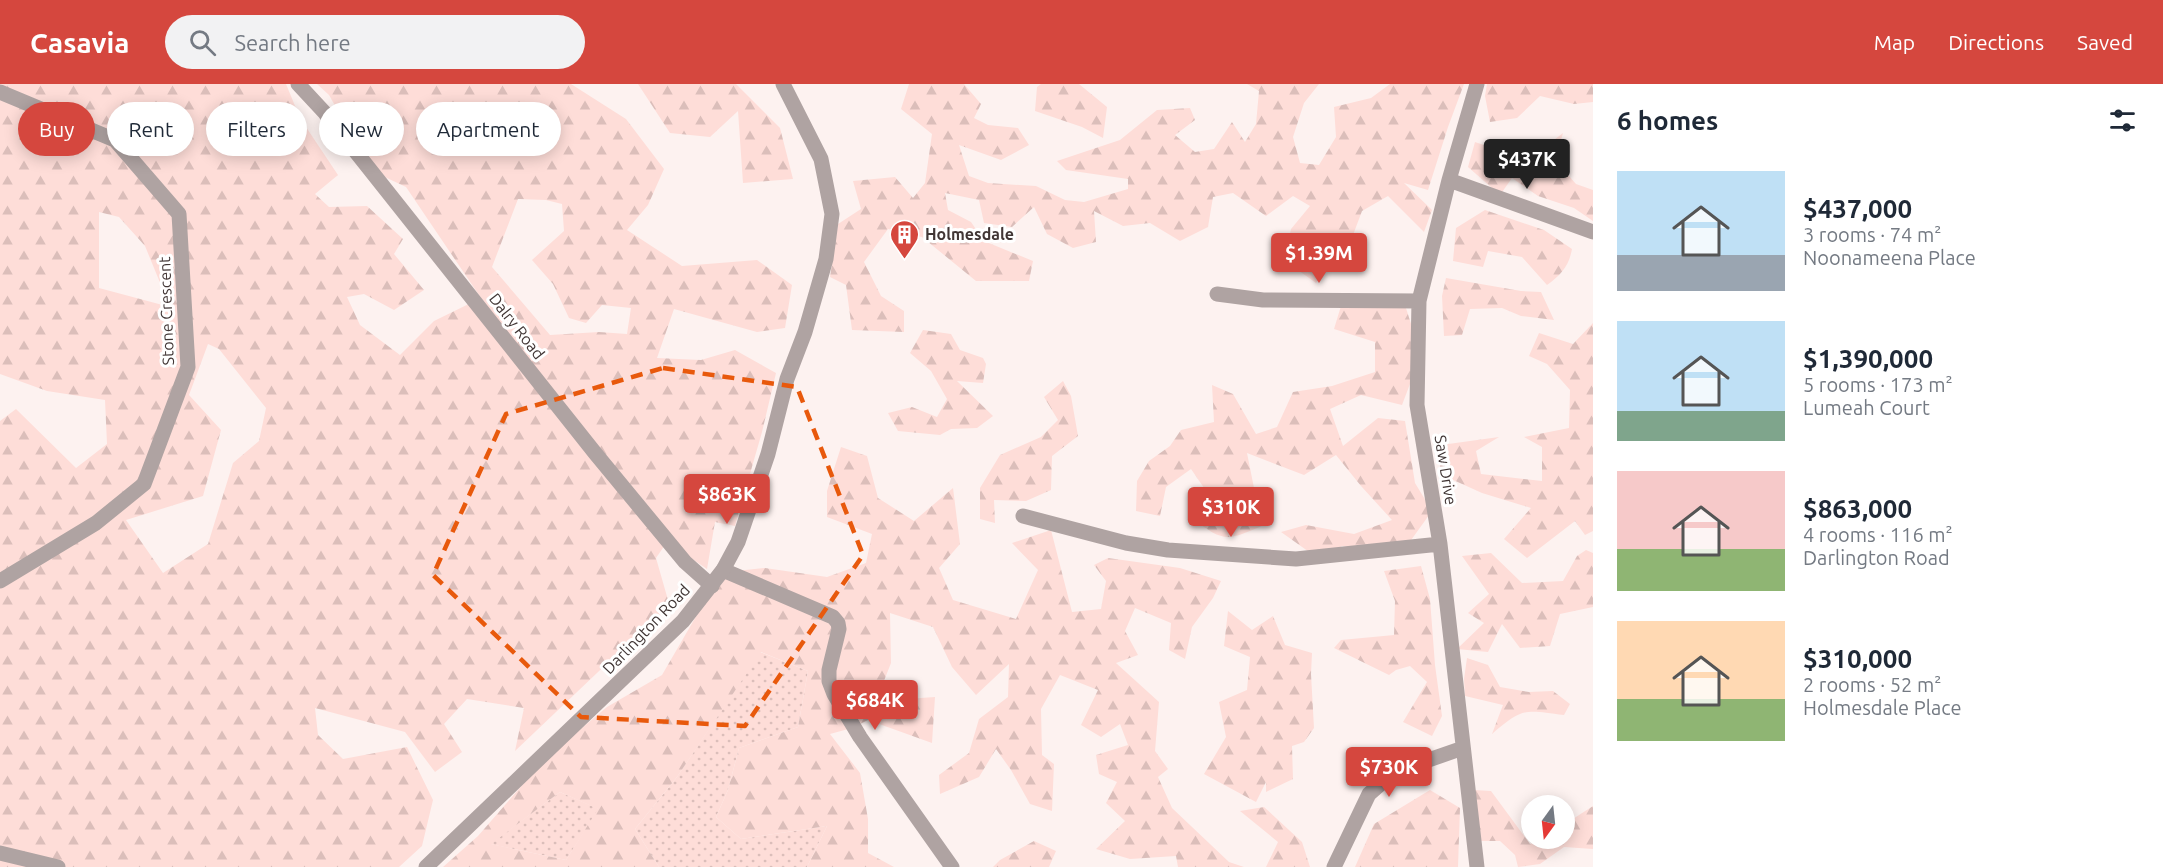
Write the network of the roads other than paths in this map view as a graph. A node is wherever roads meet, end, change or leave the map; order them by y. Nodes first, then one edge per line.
1 (298, 84) edge
2 (783, 84) edge
3 (1477, 84) edge
4 (0, 92) edge
5 (1449, 180) junction
6 (1593, 232) edge
7 (1217, 294) dead end
8 (1419, 301) junction
9 (1023, 516) dead end
10 (1440, 544) junction
11 (723, 570) junction
12 (0, 581) edge
13 (712, 586) junction
14 (1463, 748) junction
15 (0, 853) edge
16 (58, 867) edge
17 (426, 867) edge
18 (952, 867) edge
19 (1334, 867) edge
20 (1477, 867) edge

1 - 13 street, Dalry Road
2 - 11 street, Darlington Road
3 - 5 street, Saw Drive
4 - 12 street, Stone Crescent
5 - 6 street
5 - 8 street, Saw Drive
7 - 8 street
8 - 10 street, Saw Drive
9 - 10 street
10 - 14 street, Saw Drive
11 - 13 street, Darlington Road
11 - 18 street
13 - 17 street, Darlington Road
14 - 19 street
14 - 20 street, Saw Drive
15 - 16 street

